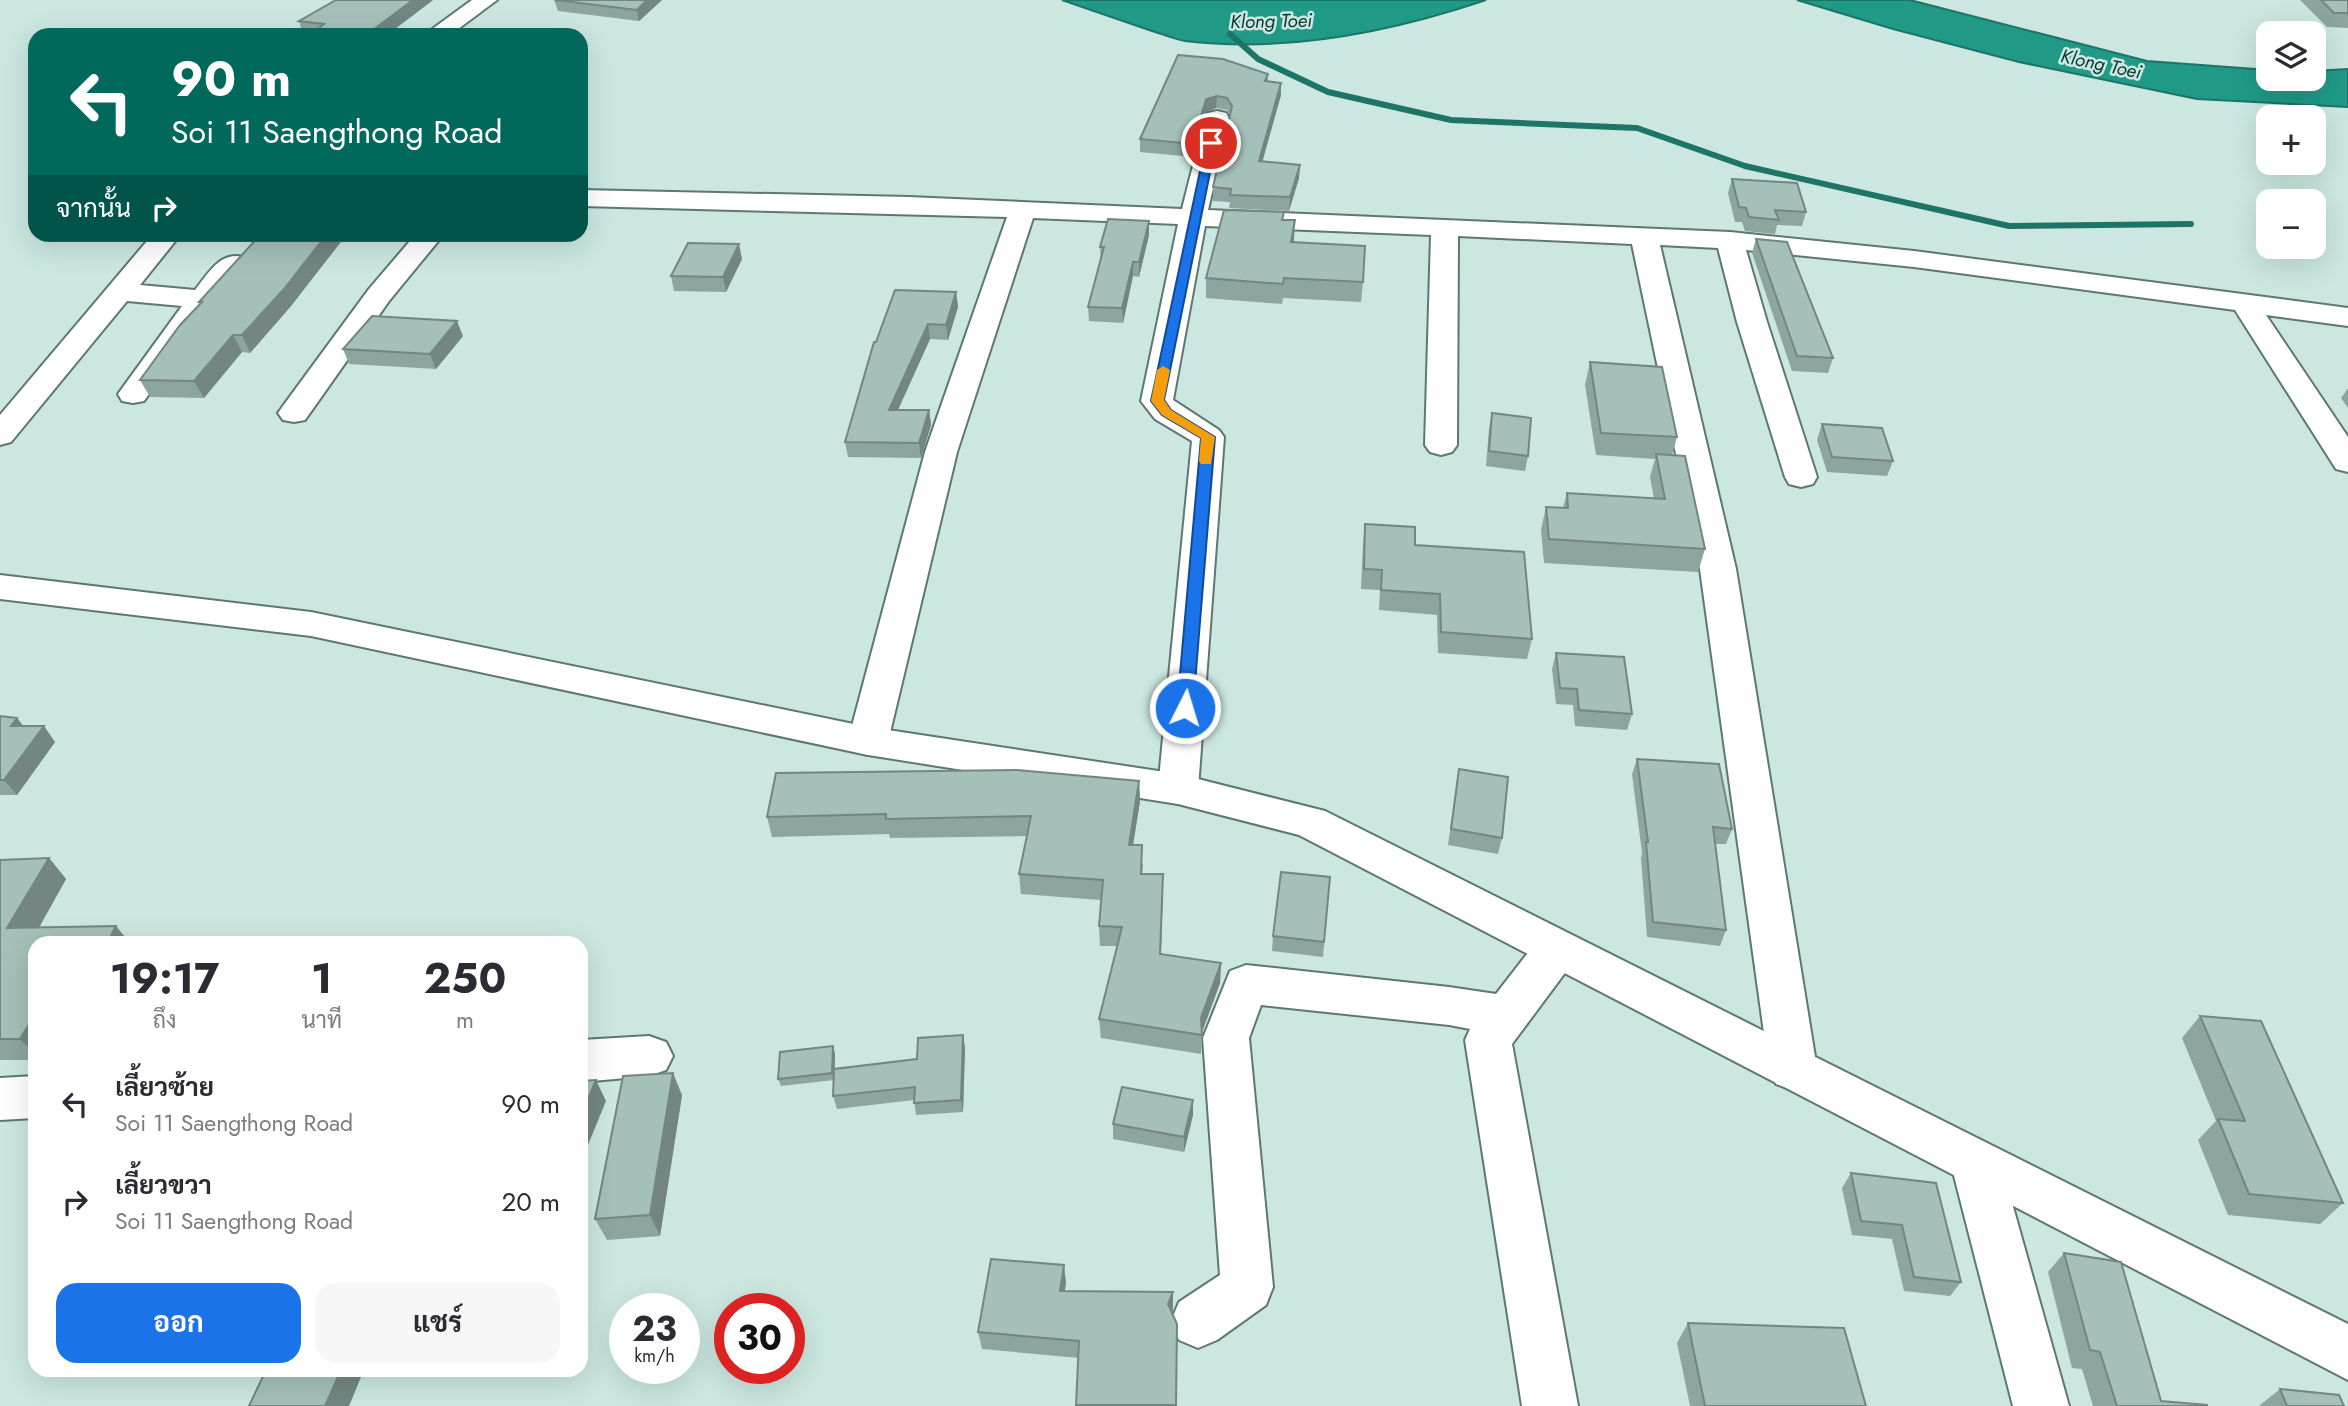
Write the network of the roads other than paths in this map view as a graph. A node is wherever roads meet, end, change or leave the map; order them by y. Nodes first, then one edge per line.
1 (486, 0) edge
2 (445, 28) edge
3 (1217, 118) dead end
4 (588, 198) edge
5 (1023, 210) junction
6 (1194, 218) junction
7 (1445, 228) junction
8 (1644, 236) junction
9 (1730, 240) junction
10 (161, 242) edge
11 (424, 242) edge
12 (233, 263) edge
13 (118, 292) junction
14 (202, 299) junction
15 (2245, 304) junction
16 (2348, 317) edge
17 (133, 394) dead end
18 (293, 413) dead end
19 (0, 435) edge
20 (1441, 445) dead end
21 (2348, 462) edge
22 (1801, 477) dead end
23 (0, 587) edge
24 (868, 741) junction
25 (1178, 789) junction
26 (1557, 949) junction
27 (1507, 1016) junction
28 (649, 1056) dead end
29 (588, 1060) edge
30 (1793, 1069) junction
31 (28, 1097) edge
32 (0, 1099) edge
33 (1976, 1164) junction
34 (1198, 1321) dead end
35 (2348, 1353) edge
36 (1550, 1406) edge
37 (2041, 1406) edge

1 - 2 street
3 - 6 street
4 - 5 street
5 - 6 street
5 - 24 street
6 - 7 street
6 - 25 street
7 - 8 street
7 - 20 street
8 - 9 street
8 - 30 street
9 - 15 street
9 - 22 street
10 - 13 street
11 - 18 street
12 - 14 street
13 - 14 street
13 - 19 street
14 - 17 street
15 - 16 street
15 - 21 street
23 - 24 street
24 - 25 street
25 - 26 street
26 - 27 street
26 - 30 street
27 - 34 street
27 - 36 street
28 - 29 street
30 - 33 street
31 - 32 street
33 - 35 street
33 - 37 street

